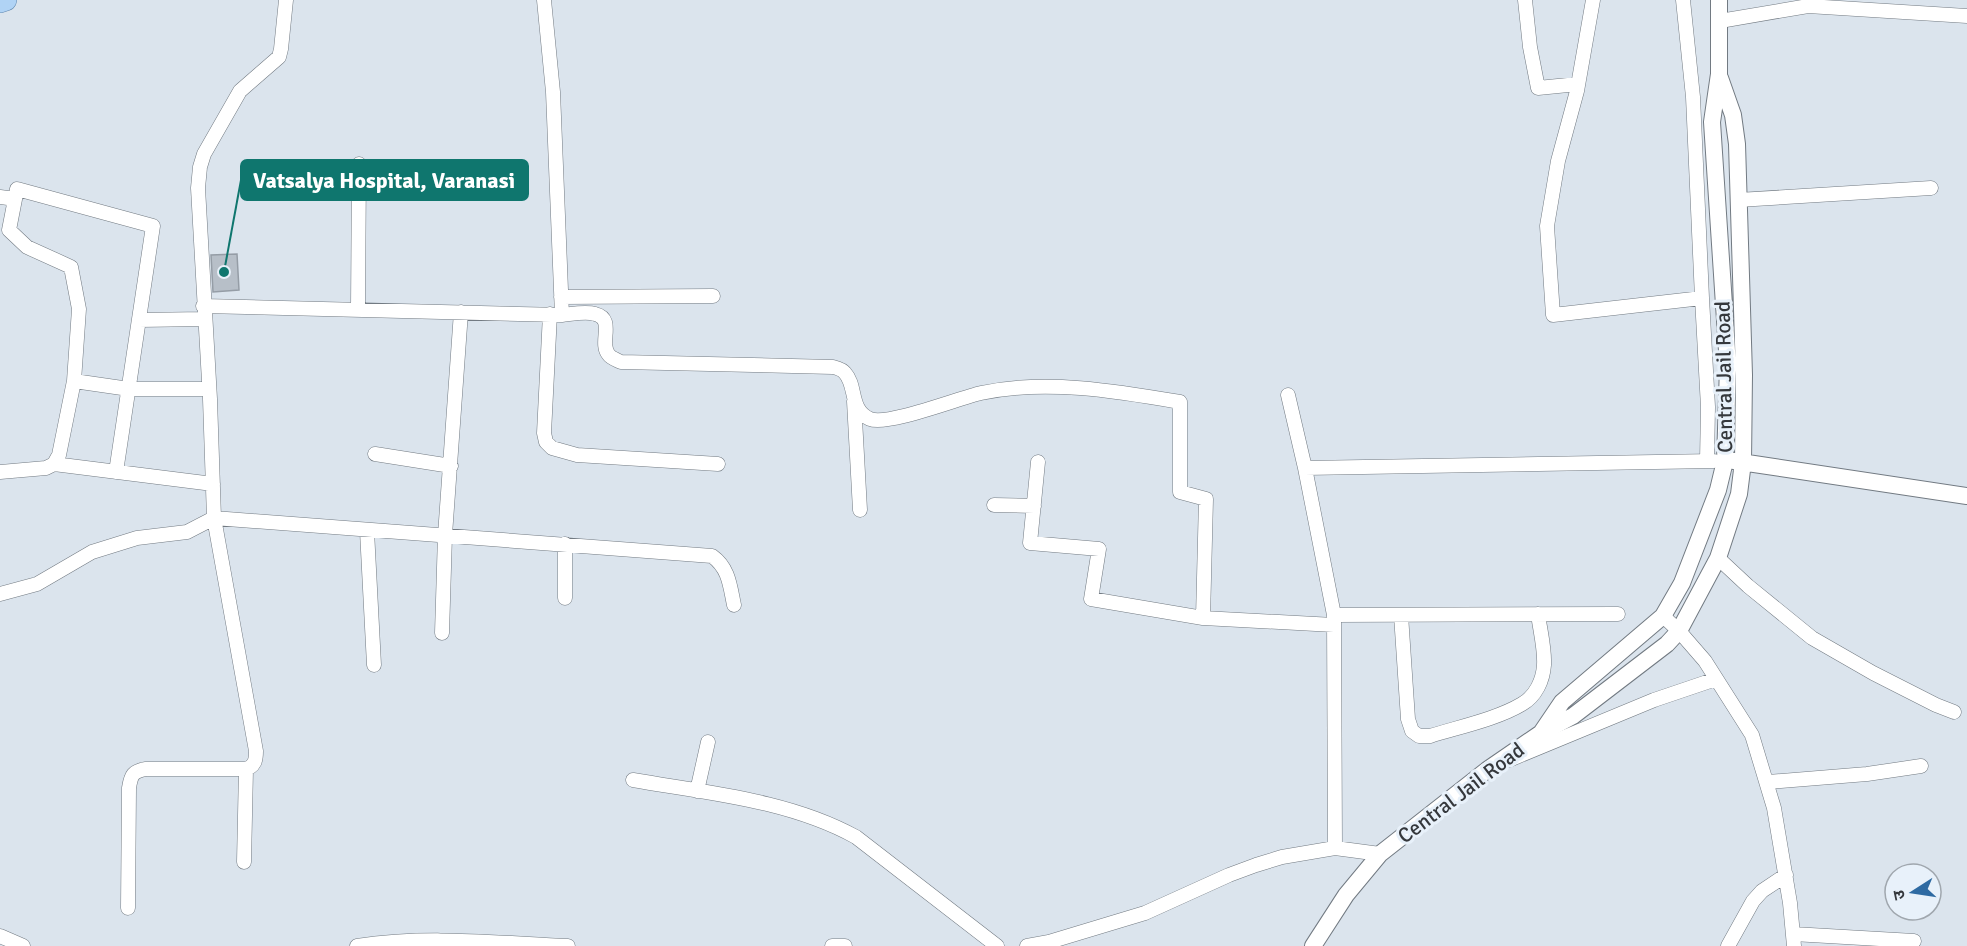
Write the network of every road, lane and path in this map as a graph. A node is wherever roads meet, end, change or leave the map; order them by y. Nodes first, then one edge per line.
1 (6, 0) edge
2 (286, 0) edge
3 (544, 0) edge
4 (1525, 0) edge
5 (1593, 0) edge
6 (1683, 0) edge
7 (1719, 0) edge
8 (0, 2) edge
9 (1808, 3) edge
10 (1967, 16) edge
11 (1720, 21) junction
12 (1719, 74) junction
13 (1578, 84) junction
14 (359, 164) dead end
15 (1931, 188) dead end
16 (0, 197) edge
17 (15, 200) junction
18 (1738, 200) junction
19 (713, 296) dead end
20 (561, 297) junction
21 (1702, 298) junction
22 (358, 310) junction
23 (204, 312) junction
24 (461, 312) junction
25 (556, 315) junction
26 (139, 320) junction
27 (74, 381) junction
28 (129, 389) junction
29 (209, 389) junction
30 (1288, 395) dead end
31 (854, 401) junction
32 (375, 454) dead end
33 (1707, 461) junction
34 (1725, 461) junction
35 (1038, 462) dead end
36 (1743, 462) junction
37 (54, 464) junction
38 (718, 464) dead end
39 (451, 466) junction
40 (1305, 468) junction
41 (0, 472) edge
42 (116, 472) junction
43 (213, 484) junction
44 (1967, 496) edge
45 (994, 505) dead end
46 (1034, 506) junction
47 (860, 510) dead end
48 (214, 518) junction
49 (367, 531) junction
50 (445, 535) junction
51 (565, 544) junction
52 (1718, 558) junction
53 (0, 594) edge
54 (565, 598) dead end
55 (734, 605) dead end
56 (1538, 614) junction
57 (1618, 614) dead end
58 (1401, 615) junction
59 (1663, 616) junction
60 (1203, 618) junction
61 (1334, 620) junction
62 (1679, 631) junction
63 (442, 633) dead end
64 (374, 665) dead end
65 (1716, 679) junction
66 (1954, 712) dead end
67 (1541, 733) junction
68 (708, 742) dead end
69 (1921, 766) dead end
70 (246, 769) junction
71 (1487, 770) junction
72 (633, 780) dead end
73 (1768, 782) junction
74 (697, 791) junction
75 (1335, 848) junction
76 (1380, 854) junction
77 (244, 862) dead end
78 (1786, 875) junction
79 (128, 908) dead end
80 (0, 936) edge
81 (1793, 940) edge
82 (1914, 941) dead end
83 (23, 946) edge
84 (357, 946) edge
85 (568, 946) edge
86 (832, 946) edge
87 (845, 946) edge
88 (997, 946) edge
89 (1027, 946) edge
90 (1313, 946) edge
91 (1728, 946) edge

1 - 8 main road
2 - 23 street
3 - 20 street
4 - 13 street
5 - 13 street
6 - 21 street
7 - 11 street, Central Jail Road
9 - 10 street
9 - 11 street
11 - 12 street, Central Jail Road
12 - 18 street
12 - 34 street, Central Jail Road
13 - 21 street
14 - 22 street
15 - 18 street
16 - 17 street
17 - 26 street
17 - 27 street
18 - 36 street
19 - 20 street
20 - 25 street
21 - 33 street
22 - 23 street
22 - 24 street
23 - 26 street
23 - 29 street
24 - 25 street
24 - 39 street
25 - 31 street
25 - 38 street
26 - 28 street
27 - 28 street
27 - 37 street
28 - 29 street
28 - 42 street
29 - 43 street
30 - 40 street
31 - 47 street
31 - 60 street
32 - 39 street
33 - 34 street
33 - 40 street
34 - 36 street
34 - 59 street, Central Jail Road
35 - 46 street
36 - 44 street
36 - 52 street
37 - 41 street
37 - 42 street
39 - 50 street
40 - 61 street
42 - 43 street
43 - 48 street
45 - 46 street
46 - 60 street
48 - 49 street
48 - 53 street
48 - 70 street
49 - 50 street
49 - 64 street
50 - 51 street
50 - 63 street
51 - 54 street
51 - 55 street
52 - 62 street
52 - 66 street
56 - 57 street
56 - 58 street
56 - 58 street
58 - 61 street
59 - 62 street
59 - 67 street, Central Jail Road
60 - 61 street
61 - 75 street
62 - 65 street
62 - 67 street
65 - 71 street
65 - 73 street
67 - 71 street, Central Jail Road
68 - 74 street
69 - 73 street
70 - 77 street
70 - 79 street
71 - 76 street, Central Jail Road
72 - 74 street
73 - 78 street
74 - 88 street
75 - 76 street
75 - 89 street
76 - 90 street, Central Jail Road
78 - 81 street
78 - 91 street
80 - 83 street
81 - 82 street
84 - 85 street
86 - 87 street

